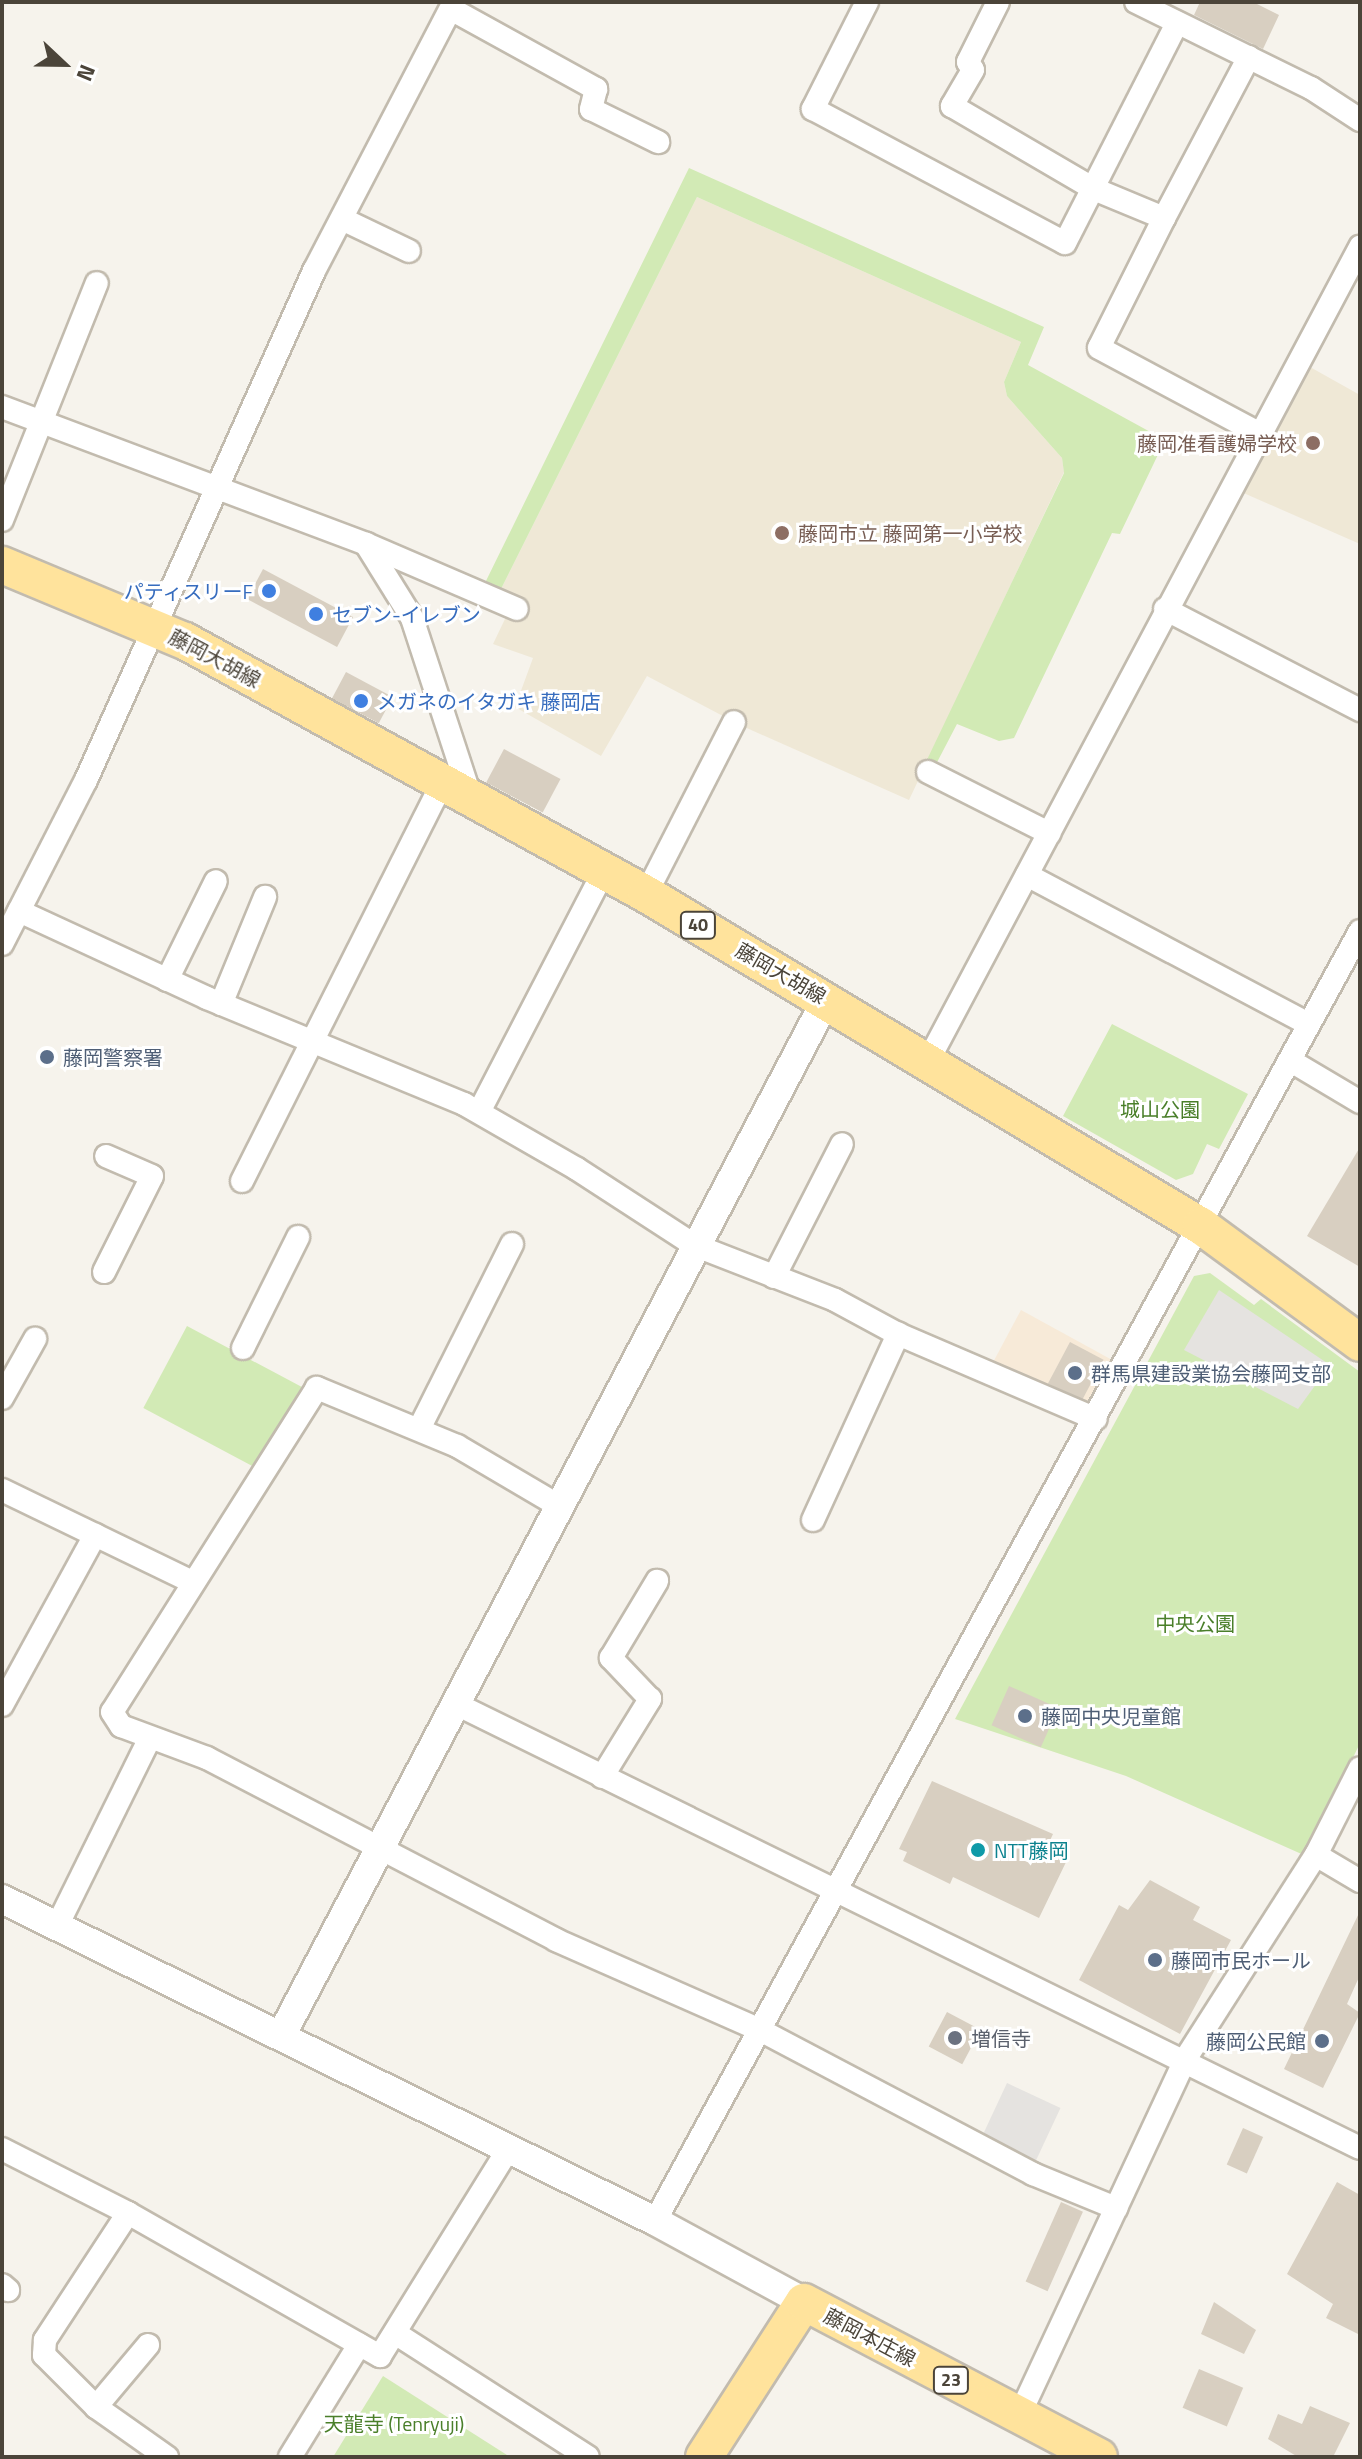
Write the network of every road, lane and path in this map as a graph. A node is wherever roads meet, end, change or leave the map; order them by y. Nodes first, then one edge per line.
1 (867, 2) edge
2 (998, 2) edge
3 (1136, 2) edge
4 (453, 6) edge
5 (1177, 23) junction
6 (1249, 57) junction
7 (1360, 120) edge
8 (658, 142) dead end
9 (1094, 189) junction
10 (1164, 218) junction
11 (342, 219) junction
12 (1360, 247) edge
13 (409, 251) dead end
14 (97, 283) dead end
15 (2, 407) edge
16 (45, 422) junction
17 (1262, 435) junction
18 (216, 485) junction
19 (2, 520) edge
20 (366, 544) junction
21 (2, 565) edge
22 (517, 609) dead end
23 (1165, 609) junction
24 (156, 628) junction
25 (1360, 710) edge
26 (734, 722) dead end
27 (928, 772) dead end
28 (456, 788) junction
29 (1049, 833) junction
30 (604, 871) junction
31 (1027, 875) junction
32 (216, 881) dead end
33 (646, 894) junction
34 (265, 897) dead end
35 (8, 928) edge
36 (1360, 931) edge
37 (167, 980) junction
38 (826, 1000) junction
39 (221, 1004) junction
40 (1309, 1024) junction
41 (311, 1040) junction
42 (928, 1061) junction
43 (1291, 1061) junction
44 (1360, 1102) edge
45 (479, 1112) junction
46 (842, 1144) dead end
47 (106, 1156) dead end
48 (242, 1181) dead end
49 (1201, 1226) junction
50 (298, 1237) dead end
51 (512, 1244) dead end
52 (694, 1245) junction
53 (104, 1272) dead end
54 (774, 1277) junction
55 (898, 1334) junction
56 (35, 1339) dead end
57 (1360, 1343) edge
58 (243, 1348) dead end
59 (2, 1398) edge
60 (1096, 1419) junction
61 (419, 1429) junction
62 (2, 1490) edge
63 (559, 1506) junction
64 (813, 1520) dead end
65 (95, 1535) junction
66 (657, 1581) dead end
67 (192, 1582) junction
68 (454, 1703) junction
69 (2, 1705) edge
70 (149, 1740) junction
71 (1360, 1768) edge
72 (602, 1777) junction
73 (381, 1845) junction
74 (1316, 1855) junction
75 (1360, 1881) edge
76 (838, 1893) junction
77 (2, 1899) edge
78 (57, 1926) junction
79 (760, 2030) junction
80 (281, 2036) junction
81 (1186, 2058) junction
82 (509, 2148) junction
83 (1360, 2148) edge
84 (2, 2149) edge
85 (1116, 2208) junction
86 (128, 2213) junction
87 (655, 2221) junction
88 (804, 2302) junction
89 (395, 2333) junction
90 (148, 2345) dead end
91 (359, 2345) junction
92 (96, 2407) junction
93 (1019, 2416) junction
94 (142, 2450) edge
95 (167, 2457) edge
96 (290, 2457) edge
97 (588, 2457) edge
98 (704, 2457) edge
99 (1099, 2457) edge

1 - 9 street
2 - 9 street
3 - 5 street
4 - 8 street
4 - 11 street
5 - 6 street
5 - 9 street
6 - 7 street
6 - 10 street
9 - 10 street
10 - 17 street
11 - 13 street
11 - 18 street
12 - 17 street
14 - 16 street
15 - 16 street
16 - 18 street
16 - 19 street
17 - 23 street
18 - 20 street
18 - 24 street
20 - 22 street
20 - 28 street
21 - 24 main road, 藤岡大胡線 / 40
23 - 25 street
23 - 29 street
24 - 28 main road, 藤岡大胡線 / 40
24 - 35 street
26 - 33 street
27 - 29 street
28 - 30 main road, 藤岡大胡線 / 40
28 - 41 street
29 - 31 street
30 - 33 main road, 藤岡大胡線 / 40
30 - 45 street
31 - 40 street
31 - 42 street
32 - 37 street
33 - 38 main road, 藤岡大胡線 / 40
34 - 39 street
35 - 37 street
36 - 40 street
37 - 39 street
38 - 42 main road, 藤岡大胡線 / 40
38 - 52 street
39 - 41 street
40 - 43 street
41 - 45 street
41 - 48 street
42 - 49 main road, 藤岡大胡線 / 40
43 - 44 street
43 - 49 street
45 - 52 street
46 - 54 street
47 - 53 street
49 - 57 main road, 藤岡大胡線 / 40
49 - 60 street
50 - 58 street
51 - 61 street
52 - 54 street
52 - 63 street
54 - 55 street
55 - 60 street
55 - 64 street
56 - 59 street
60 - 76 street
61 - 63 street
61 - 67 street
62 - 65 street
63 - 68 street
65 - 67 street
65 - 69 street
66 - 72 street
67 - 70 street
68 - 72 street
68 - 73 street
70 - 73 street
70 - 78 street
71 - 74 street
72 - 76 street
73 - 79 street
73 - 80 street
74 - 75 street
74 - 81 street
76 - 79 street
76 - 81 street
77 - 78 street
78 - 80 street
79 - 85 street
79 - 87 street
80 - 82 street
81 - 83 street
81 - 85 street
82 - 87 street
82 - 89 street
84 - 86 street
85 - 93 street
86 - 91 street
86 - 92 street
87 - 88 street
88 - 93 main road, 藤岡本庄線 / 23
88 - 98 main road, 藤岡本庄線
89 - 91 street
89 - 97 street
90 - 92 street
91 - 96 street
92 - 94 street
93 - 99 main road, 藤岡本庄線 / 23
94 - 95 street

